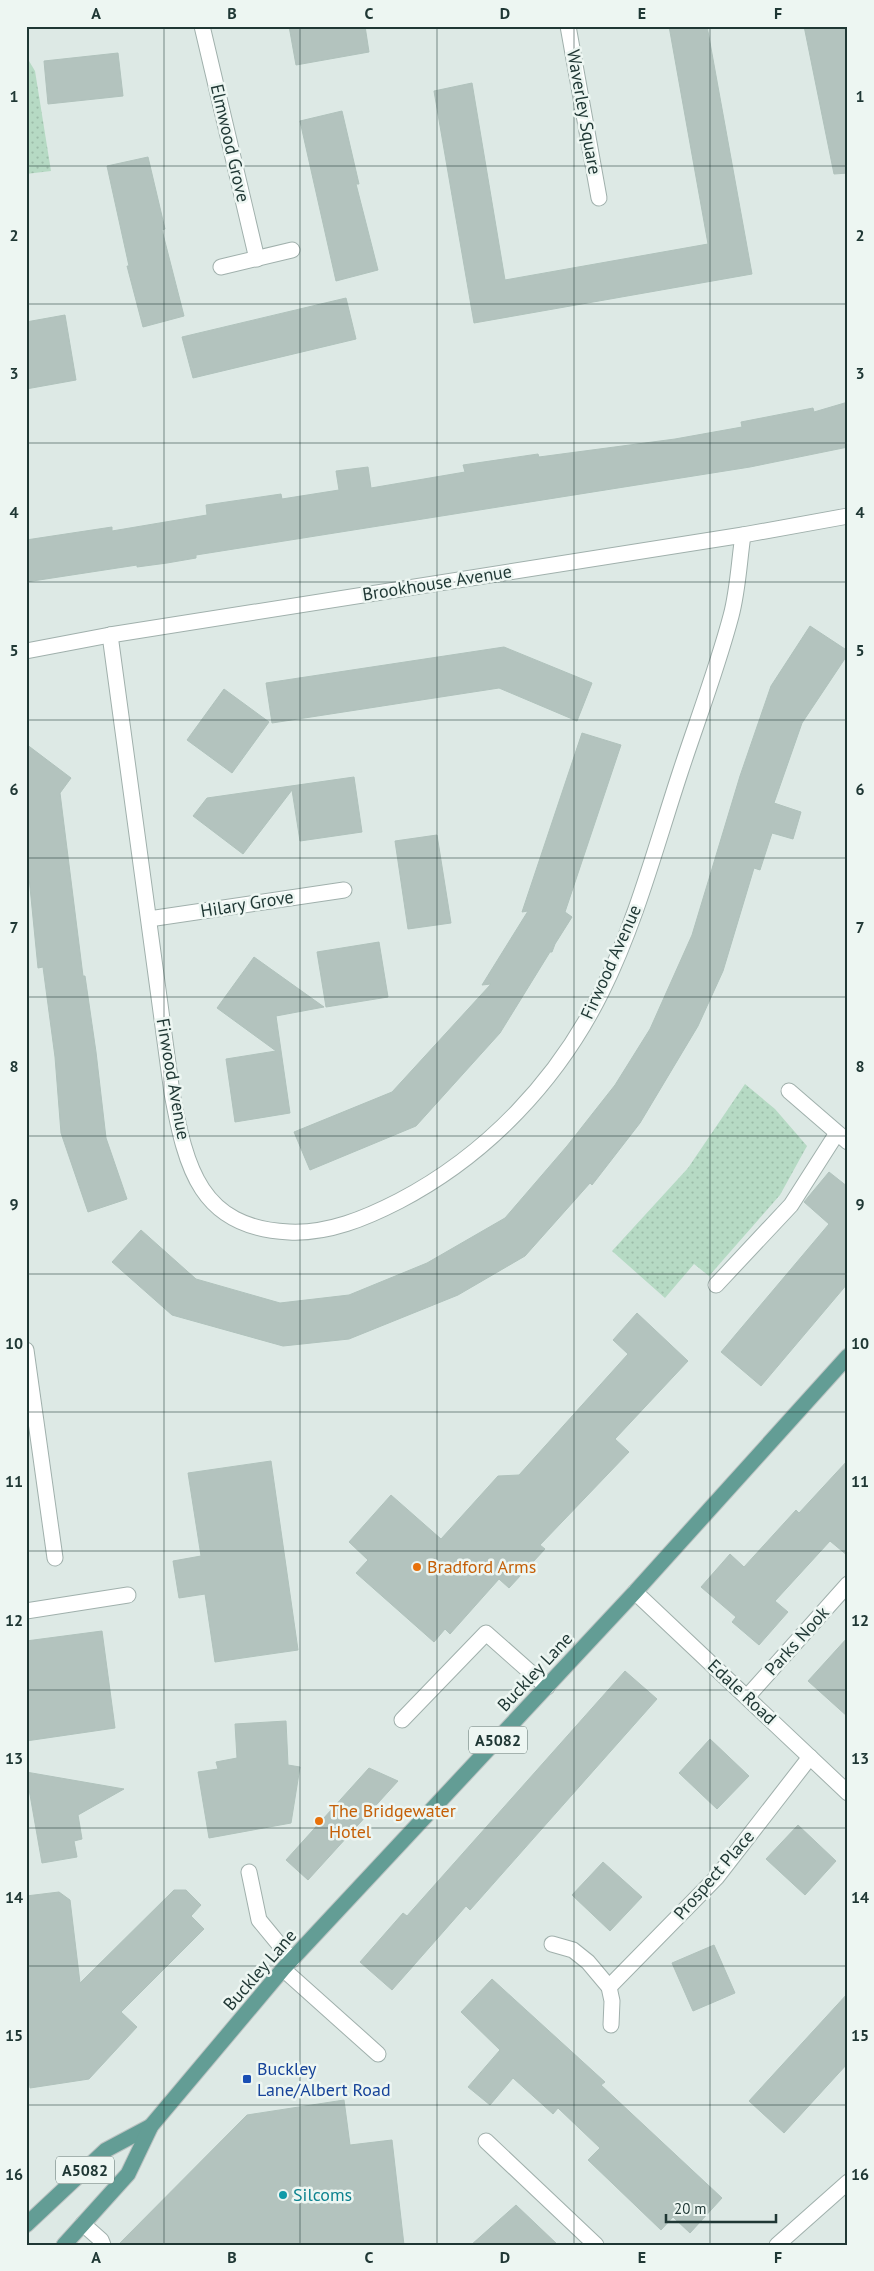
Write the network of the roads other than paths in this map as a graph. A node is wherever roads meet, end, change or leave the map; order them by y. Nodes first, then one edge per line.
1 (202, 26) edge
2 (568, 26) edge
3 (599, 198) dead end
4 (292, 250) dead end
5 (257, 259) junction
6 (221, 267) dead end
7 (848, 516) edge
8 (743, 535) junction
9 (110, 635) junction
10 (26, 651) edge
11 (344, 890) dead end
12 (149, 919) junction
13 (789, 1091) dead end
14 (842, 1138) edge
15 (716, 1285) dead end
16 (26, 1350) edge
17 (848, 1356) edge
18 (55, 1558) dead end
19 (848, 1584) edge
20 (635, 1592) junction
21 (128, 1595) dead end
22 (26, 1611) edge
23 (547, 1687) junction
24 (747, 1697) junction
25 (402, 1720) dead end
26 (810, 1757) junction
27 (848, 1793) edge
28 (248, 1872) dead end
29 (552, 1944) dead end
30 (288, 1964) junction
31 (609, 1987) junction
32 (611, 2025) dead end
33 (378, 2054) dead end
34 (151, 2126) junction
35 (486, 2141) dead end
36 (848, 2182) edge
37 (83, 2224) junction
38 (26, 2225) edge
39 (788, 2241) edge
40 (64, 2245) edge
41 (103, 2245) edge
42 (596, 2245) edge

1 - 5 street, Elmwood Grove
2 - 3 street, Waverley Square
4 - 5 street
5 - 6 street
7 - 8 street, Brookhouse Avenue
8 - 9 street, Brookhouse Avenue
8 - 12 street, Firwood Avenue
9 - 10 street, Brookhouse Avenue
9 - 12 street, Firwood Avenue
11 - 12 street, Hilary Grove
13 - 14 street
14 - 15 street
16 - 18 street
17 - 20 main road, Buckley Lane / A5082
19 - 24 street, Parks Nook
20 - 23 main road, Buckley Lane / A5082
20 - 24 street, Edale Road
21 - 22 street
23 - 25 street
23 - 30 main road, Buckley Lane / A5082
24 - 26 street, Edale Road
26 - 27 street, Edale Road
26 - 31 street, Prospect Place
28 - 30 street
29 - 31 street
30 - 33 street
30 - 34 main road, Buckley Lane / A5082
31 - 32 street
34 - 37 main road, Buckley Lane / A5082
34 - 38 main road, Buckley Lane / A5082
35 - 42 street
36 - 39 street
37 - 40 main road, Buckley Lane / A5082
37 - 41 street

